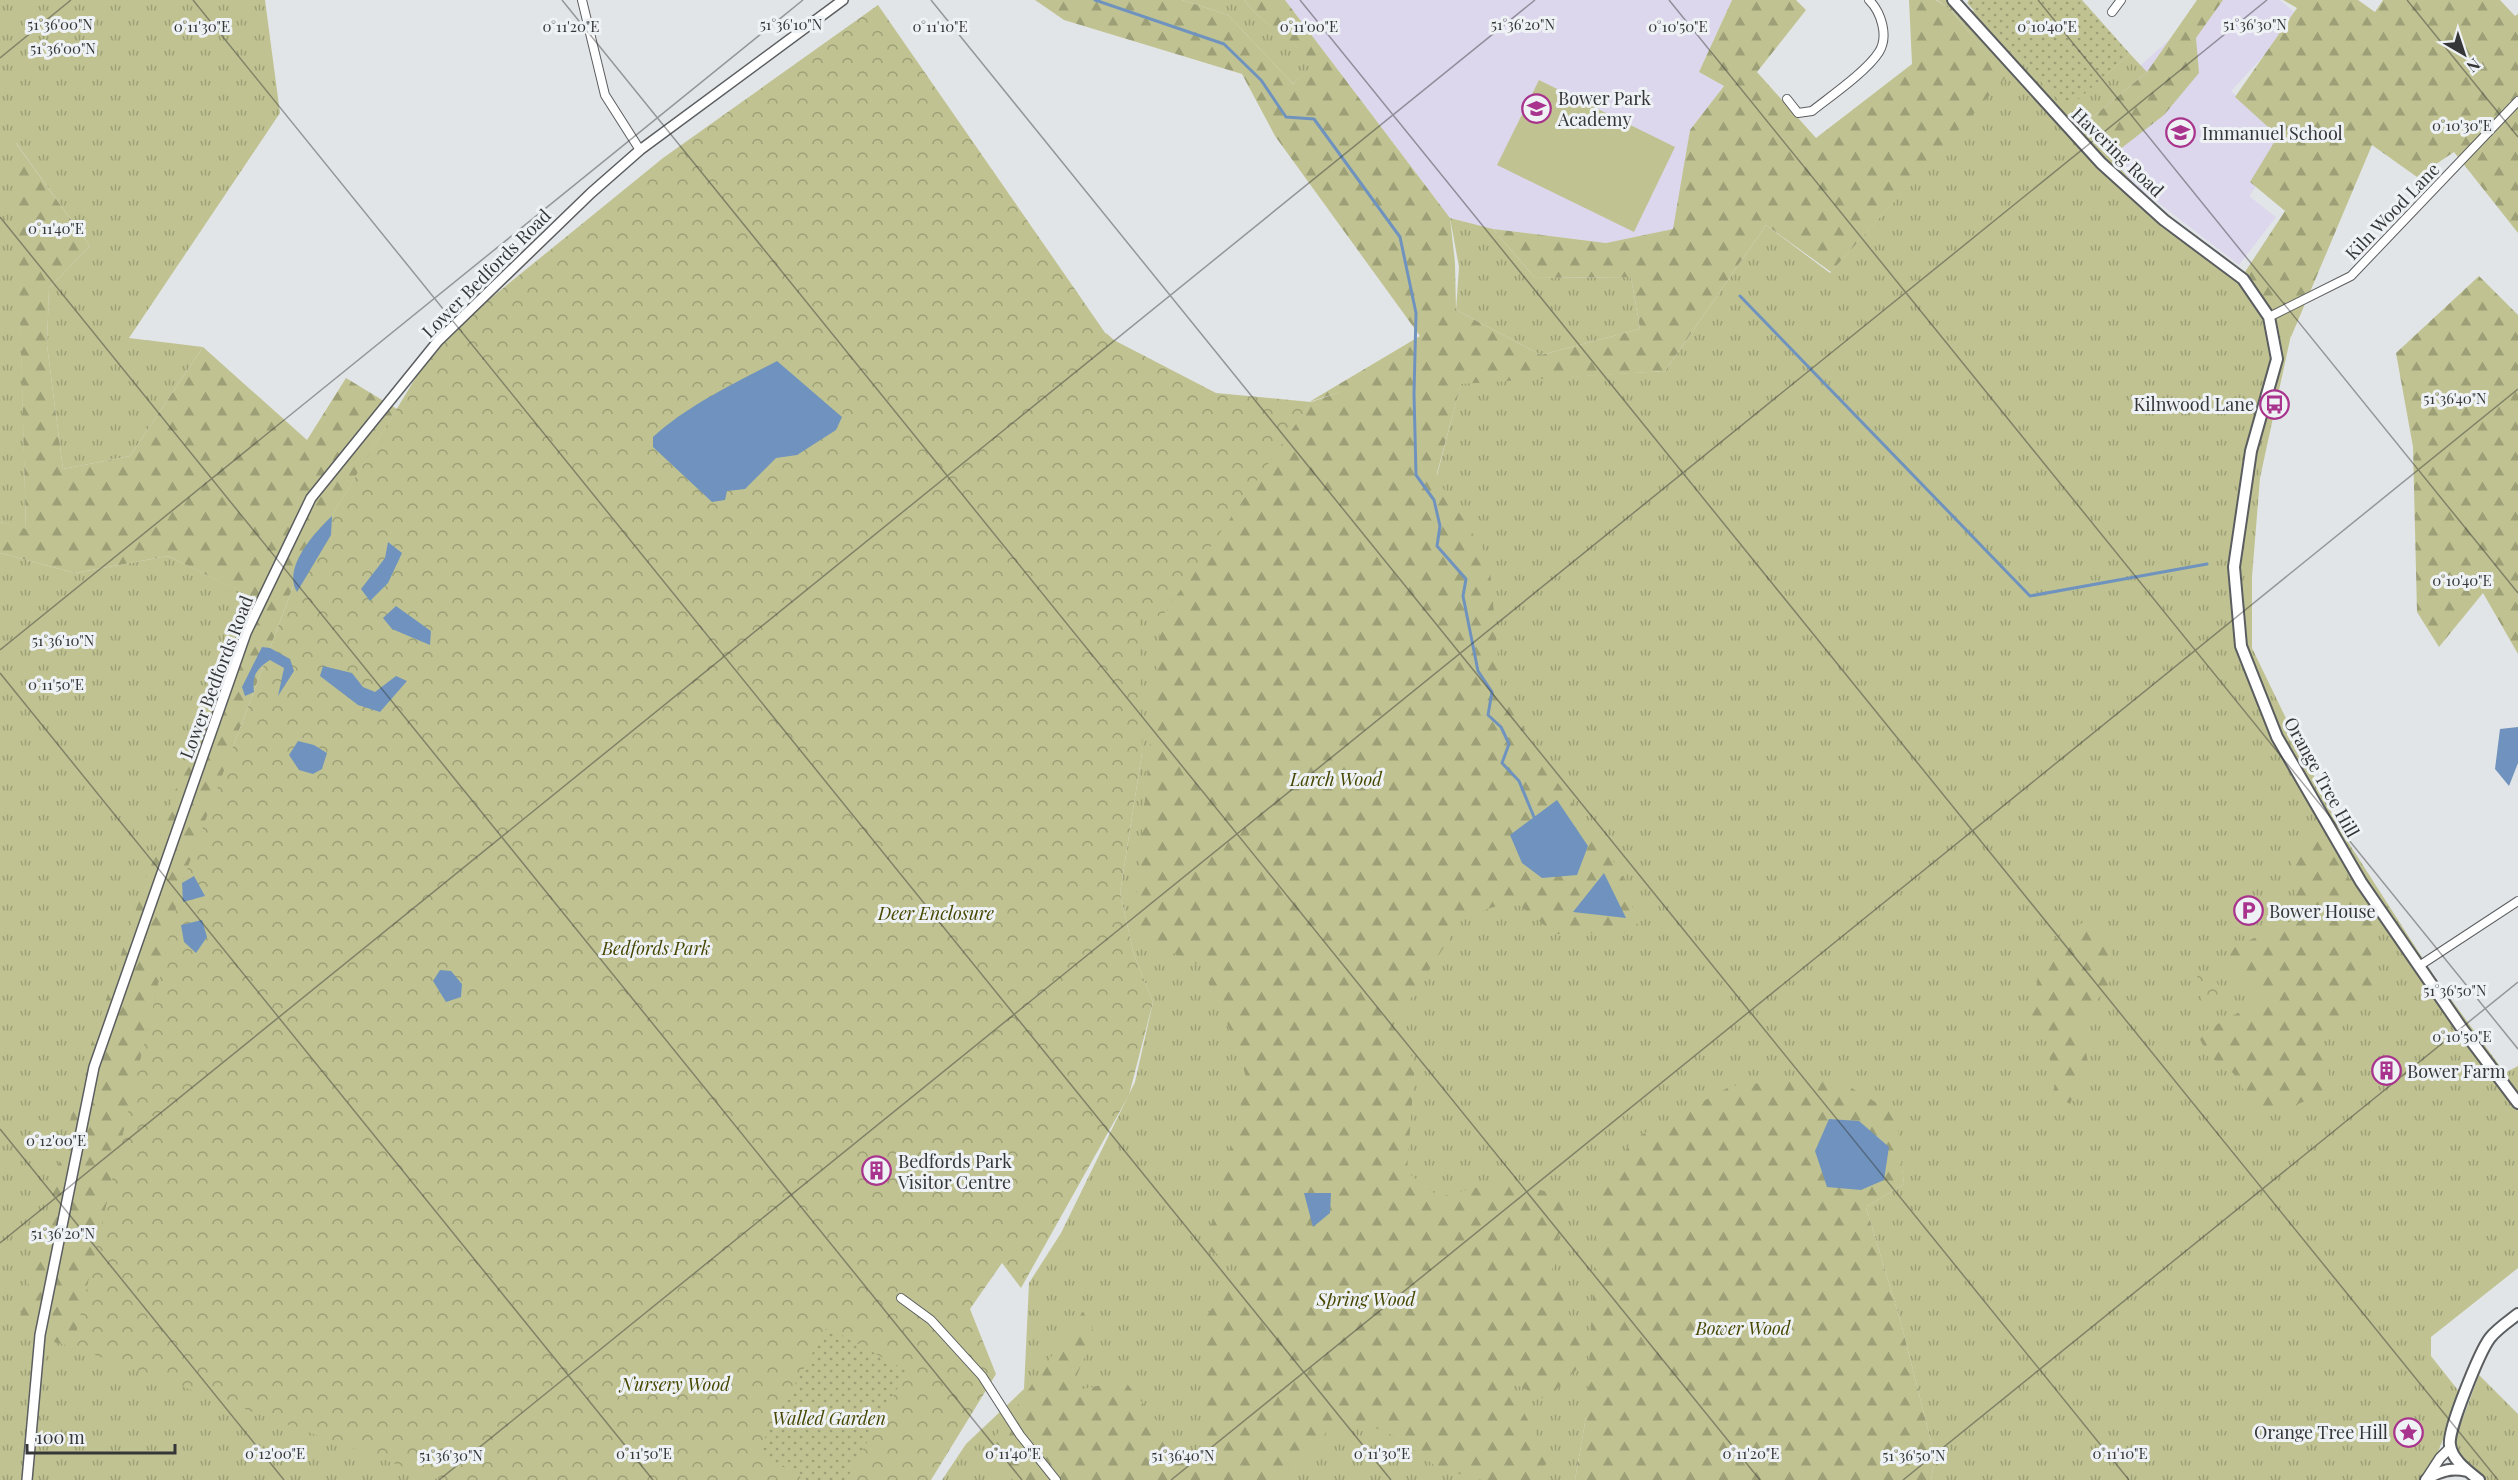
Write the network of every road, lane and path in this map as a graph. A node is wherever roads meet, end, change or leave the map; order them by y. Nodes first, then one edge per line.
1 (582, 0) edge
2 (843, 0) edge
3 (1869, 0) edge
4 (1953, 0) edge
5 (2121, 0) edge
6 (2112, 12) dead end
7 (1787, 99) dead end
8 (2518, 101) edge
9 (640, 150) junction
10 (2269, 317) junction
11 (2518, 901) edge
12 (2419, 966) junction
13 (2518, 1103) edge
14 (902, 1298) dead end
15 (2518, 1314) edge
16 (2450, 1448) junction
17 (2468, 1471) junction
18 (27, 1480) edge
19 (1056, 1480) edge
20 (2425, 1480) edge
21 (2479, 1480) edge

1 - 9 street
2 - 9 street, Lower Bedfords Road
3 - 7 street
4 - 10 main road, Havering Road
5 - 6 street
8 - 10 street, Kiln Wood Lane
9 - 18 street, Lower Bedfords Road
10 - 12 main road, Orange Tree Hill
11 - 12 street
12 - 13 main road, Orange Tree Hill
14 - 19 street
15 - 16 main road
16 - 17 main road
16 - 20 street
17 - 20 main road
17 - 21 main road

